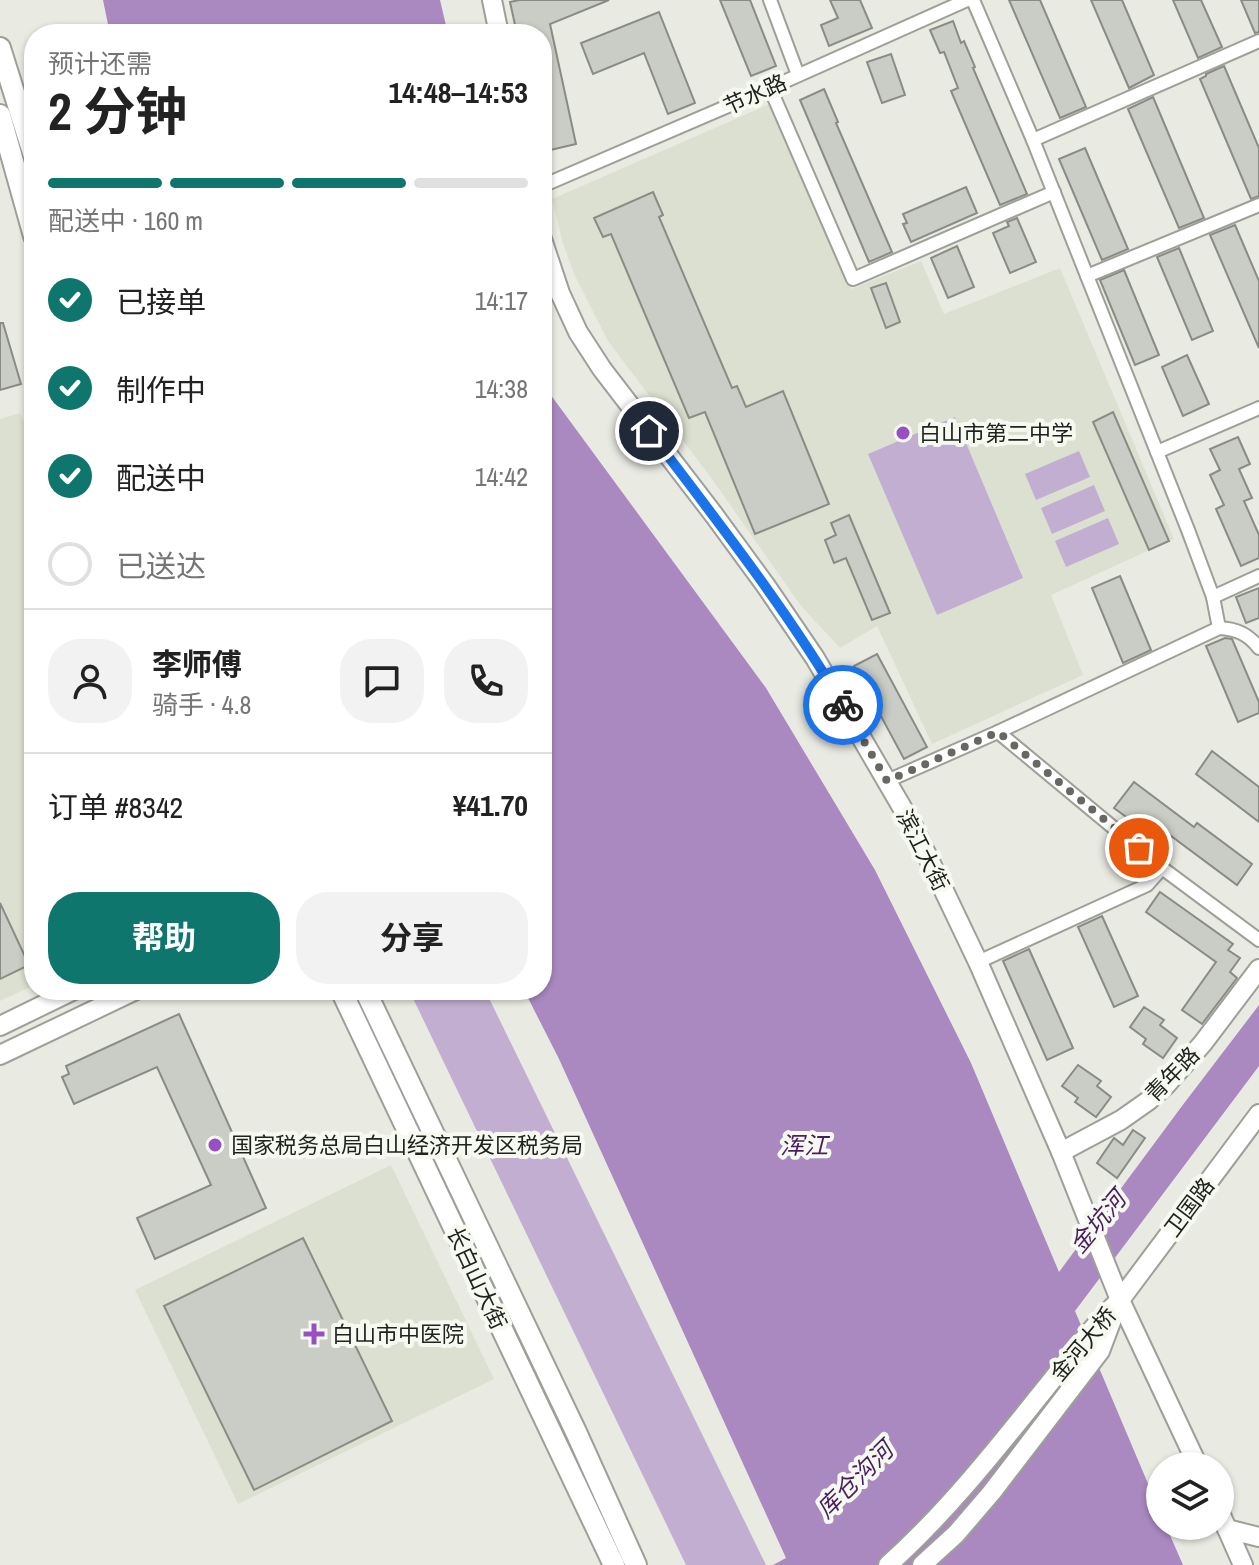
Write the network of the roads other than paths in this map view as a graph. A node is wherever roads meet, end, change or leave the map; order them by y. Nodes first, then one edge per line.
1 (492, 0) edge
2 (770, 0) edge
3 (970, 0) edge
4 (497, 24) edge
5 (1259, 41) edge
6 (0, 48) edge
7 (798, 75) junction
8 (770, 88) junction
9 (0, 115) edge
10 (24, 124) edge
11 (1033, 140) junction
12 (552, 182) edge
13 (1054, 192) junction
14 (24, 200) edge
15 (1259, 205) edge
16 (552, 269) edge
17 (1087, 276) junction
18 (1259, 408) edge
19 (1157, 452) junction
20 (1259, 576) edge
21 (1213, 597) junction
22 (1219, 628) junction
23 (1259, 648) edge
24 (998, 732) junction
25 (887, 781) junction
26 (1162, 868) junction
27 (1259, 940) edge
28 (978, 962) junction
29 (1259, 969) edge
30 (53, 1000) edge
31 (115, 1000) edge
32 (346, 1000) edge
33 (370, 1000) edge
34 (0, 1026) edge
35 (0, 1055) edge
36 (1259, 1114) edge
37 (1061, 1152) junction
38 (1120, 1300) junction
39 (1191, 1452) edge
40 (1234, 1526) edge
41 (1259, 1537) edge
42 (1232, 1540) edge
43 (614, 1565) edge
44 (636, 1565) edge
45 (888, 1565) edge
46 (922, 1565) edge
47 (1243, 1565) edge

1 - 4 street
2 - 7 street
3 - 7 street, 节水路
3 - 11 street
5 - 11 street
6 - 10 main road
7 - 8 street, 节水路
8 - 12 street, 节水路
8 - 13 street
9 - 14 main road
11 - 13 street
13 - 17 street
15 - 17 street
16 - 25 street, 滨江大街
17 - 19 street
18 - 19 street
19 - 21 street
20 - 21 street
21 - 22 street
22 - 23 street
22 - 24 street
24 - 25 street
24 - 26 street
25 - 28 street, 滨江大街
26 - 27 street
26 - 28 street
28 - 37 street, 滨江大街
29 - 37 street, 青年路
30 - 34 street
31 - 35 street
32 - 43 main road, 长白山大街
33 - 44 main road, 长白山大街
36 - 38 street, 卫国路
37 - 38 street, 滨江大街
38 - 39 street, 滨江大街
38 - 45 street, 金河大桥
38 - 46 street, 金河大桥
40 - 41 street
42 - 47 street

